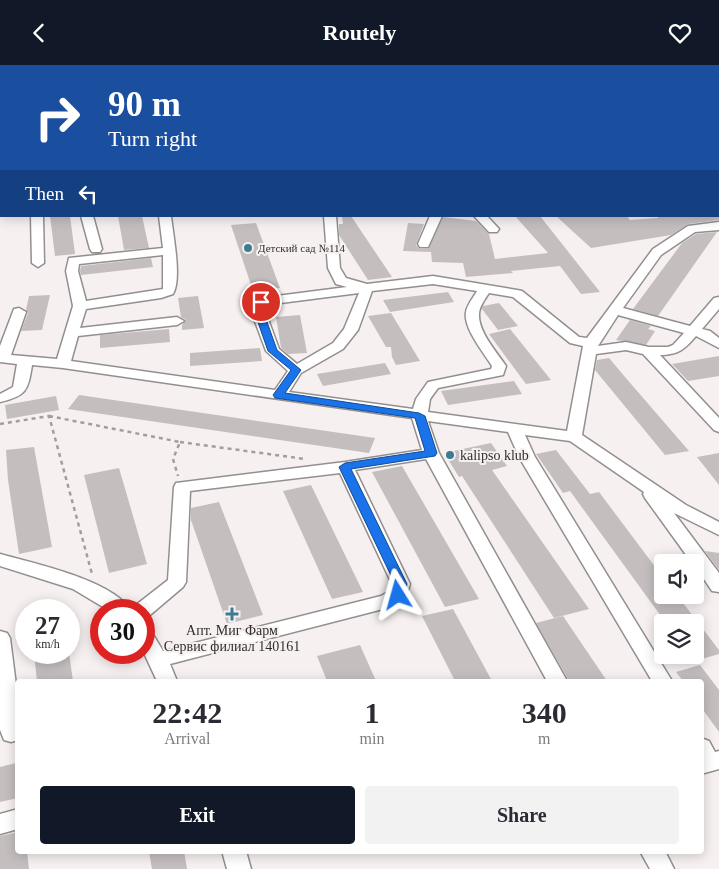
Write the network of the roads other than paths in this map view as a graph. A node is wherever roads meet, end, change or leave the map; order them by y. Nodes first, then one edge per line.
1 (37, 217) edge
2 (88, 217) edge
3 (165, 217) edge
4 (330, 217) edge
5 (436, 217) edge
6 (481, 217) edge
7 (719, 226) edge
8 (493, 229) dead end
9 (424, 244) dead end
10 (96, 249) dead end
11 (169, 251) junction
12 (38, 263) dead end
13 (367, 288) junction
14 (486, 288) junction
15 (719, 301) edge
16 (80, 306) junction
17 (615, 309) junction
18 (19, 312) dead end
19 (177, 321) dead end
20 (694, 331) junction
21 (72, 333) junction
22 (719, 344) edge
23 (590, 347) junction
24 (648, 351) junction
25 (1, 358) edge
26 (25, 361) junction
27 (64, 364) junction
28 (296, 370) junction
29 (278, 395) junction
30 (0, 398) edge
31 (419, 416) junction
32 (719, 427) edge
33 (514, 428) junction
34 (574, 437) junction
35 (431, 453) junction
36 (345, 467) junction
37 (647, 489) junction
38 (719, 529) edge
39 (0, 560) edge
40 (719, 586) edge
41 (106, 599) edge
42 (155, 600) edge
43 (0, 638) edge
44 (155, 654) edge
45 (158, 659) junction
46 (166, 679) edge
47 (556, 679) edge
48 (661, 679) edge
49 (10, 735) edge
50 (15, 820) edge
51 (0, 824) edge
52 (235, 854) edge
53 (654, 854) edge
54 (239, 869) edge
55 (662, 869) edge

1 - 12 street
2 - 10 street
3 - 11 street
4 - 13 street
5 - 9 street
6 - 8 street
7 - 17 street
11 - 16 street
11 - 16 street
13 - 14 street
13 - 28 street
13 - 28 street
14 - 23 street
14 - 31 street
15 - 20 street
16 - 21 street
17 - 20 street
17 - 23 street
18 - 25 street
19 - 21 street
20 - 22 street
20 - 24 street
21 - 27 street
23 - 24 street
23 - 34 street
24 - 32 street
25 - 26 street
26 - 27 street
26 - 30 street
27 - 29 street
28 - 29 street
29 - 31 street
31 - 33 street
31 - 35 street
33 - 34 street
33 - 48 street
34 - 37 street
35 - 36 street
35 - 47 street
36 - 42 street
36 - 45 street
37 - 38 street
37 - 40 street
39 - 41 street
43 - 49 street
44 - 45 street
45 - 46 street
50 - 51 street
52 - 54 street
53 - 55 street

